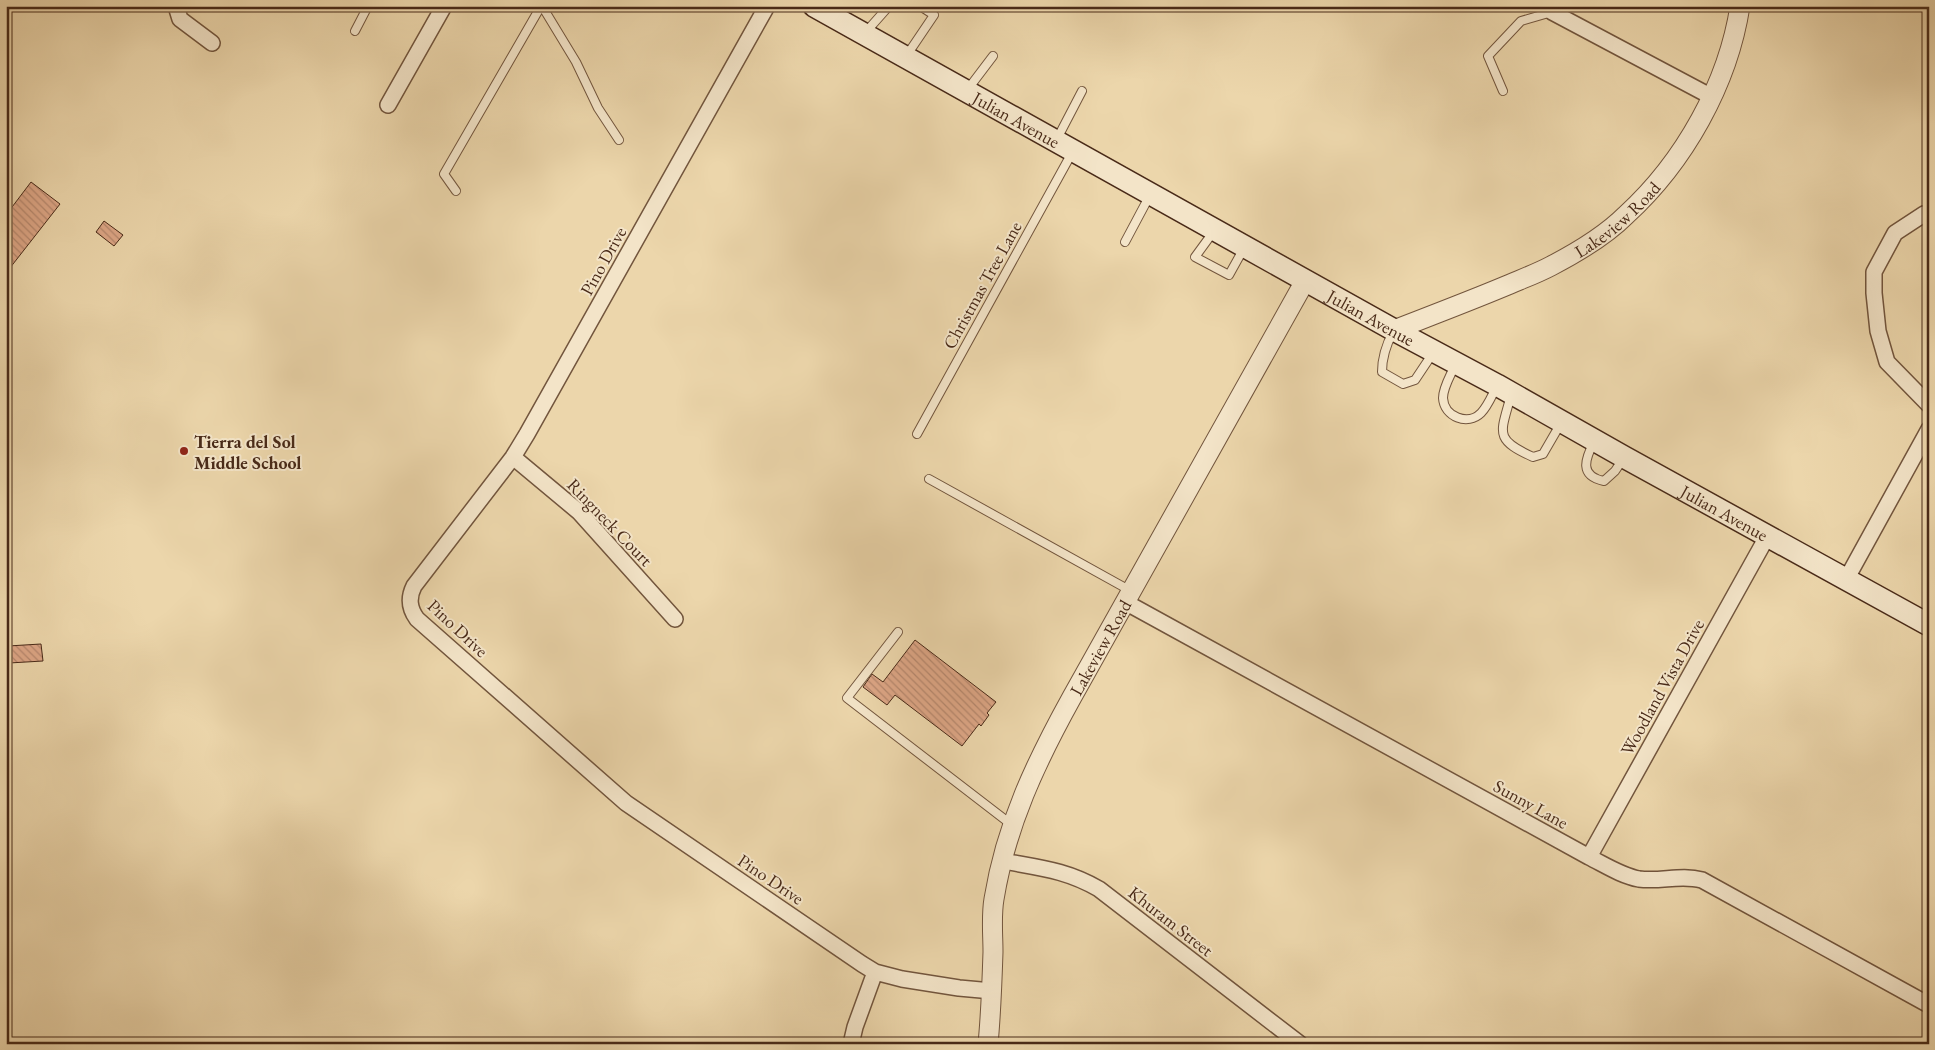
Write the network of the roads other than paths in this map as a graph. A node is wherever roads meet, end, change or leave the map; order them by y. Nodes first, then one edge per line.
1 (176, 6) edge
2 (368, 6) edge
3 (444, 6) edge
4 (541, 6) edge
5 (767, 6) edge
6 (814, 6) edge
7 (889, 6) edge
8 (920, 6) edge
9 (1740, 6) edge
10 (1552, 9) edge
11 (355, 31) dead end
12 (864, 34) junction
13 (212, 43) dead end
14 (993, 56) dead end
15 (906, 57) junction
16 (967, 91) junction
17 (1082, 91) dead end
18 (1503, 91) dead end
19 (1712, 97) junction
20 (388, 105) dead end
21 (619, 140) dead end
22 (1064, 145) junction
23 (456, 192) dead end
24 (1151, 194) junction
25 (1924, 214) dead end
26 (1215, 229) junction
27 (1125, 242) dead end
28 (1245, 246) junction
29 (1305, 281) junction
30 (1394, 330) junction
31 (1434, 351) junction
32 (1456, 363) junction
33 (1505, 389) junction
34 (1929, 405) edge
35 (1562, 422) junction
36 (1929, 429) edge
37 (917, 434) dead end
38 (1595, 440) junction
39 (514, 456) junction
40 (1624, 457) junction
41 (929, 479) dead end
42 (1768, 535) junction
43 (1846, 578) junction
44 (1128, 597) junction
45 (675, 619) dead end
46 (1929, 624) edge
47 (898, 632) dead end
48 (1012, 825) junction
49 (1589, 857) junction
50 (1003, 861) junction
51 (875, 972) junction
52 (992, 991) junction
53 (1929, 1005) edge
54 (852, 1044) edge
55 (988, 1044) edge
56 (1300, 1044) edge

1 - 13 street
2 - 11 lane
3 - 20 street
4 - 21 lane
4 - 23 lane
5 - 39 street, Pino Drive
6 - 12 main road, Julian Avenue
7 - 12 lane
8 - 15 lane
9 - 19 street, Lakeview Road
10 - 18 lane
10 - 19 street
12 - 15 main road, Julian Avenue
14 - 16 lane
15 - 16 main road, Julian Avenue
16 - 22 main road, Julian Avenue
17 - 22 lane, Christmas Tree Lane
19 - 30 street, Lakeview Road
22 - 24 main road, Julian Avenue
22 - 37 lane, Christmas Tree Lane
24 - 26 main road, Julian Avenue
24 - 27 lane
25 - 34 street
26 - 28 main road, Julian Avenue
26 - 28 lane
28 - 29 main road, Julian Avenue
29 - 30 main road, Julian Avenue
29 - 44 street, Lakeview Road
30 - 31 main road, Julian Avenue
30 - 31 lane
31 - 32 main road, Julian Avenue
32 - 33 main road, Julian Avenue
32 - 33 lane
33 - 35 main road, Julian Avenue
33 - 35 lane
35 - 38 main road, Julian Avenue
36 - 43 street
38 - 40 main road, Julian Avenue
38 - 40 lane
39 - 45 street, Ringneck Court
39 - 51 street, Pino Drive
40 - 42 main road, Julian Avenue
41 - 44 lane
42 - 43 main road, Julian Avenue
42 - 49 street, Woodland Vista Drive
43 - 46 main road, Julian Avenue
44 - 48 street, Lakeview Road
44 - 49 street, Sunny Lane
47 - 48 lane
48 - 50 street, Lakeview Road
49 - 53 street, Sunny Lane
50 - 52 street, Lakeview Road
50 - 56 street, Khuram Street
51 - 52 street, Pino Drive
51 - 54 street
52 - 55 street, Lakeview Road

